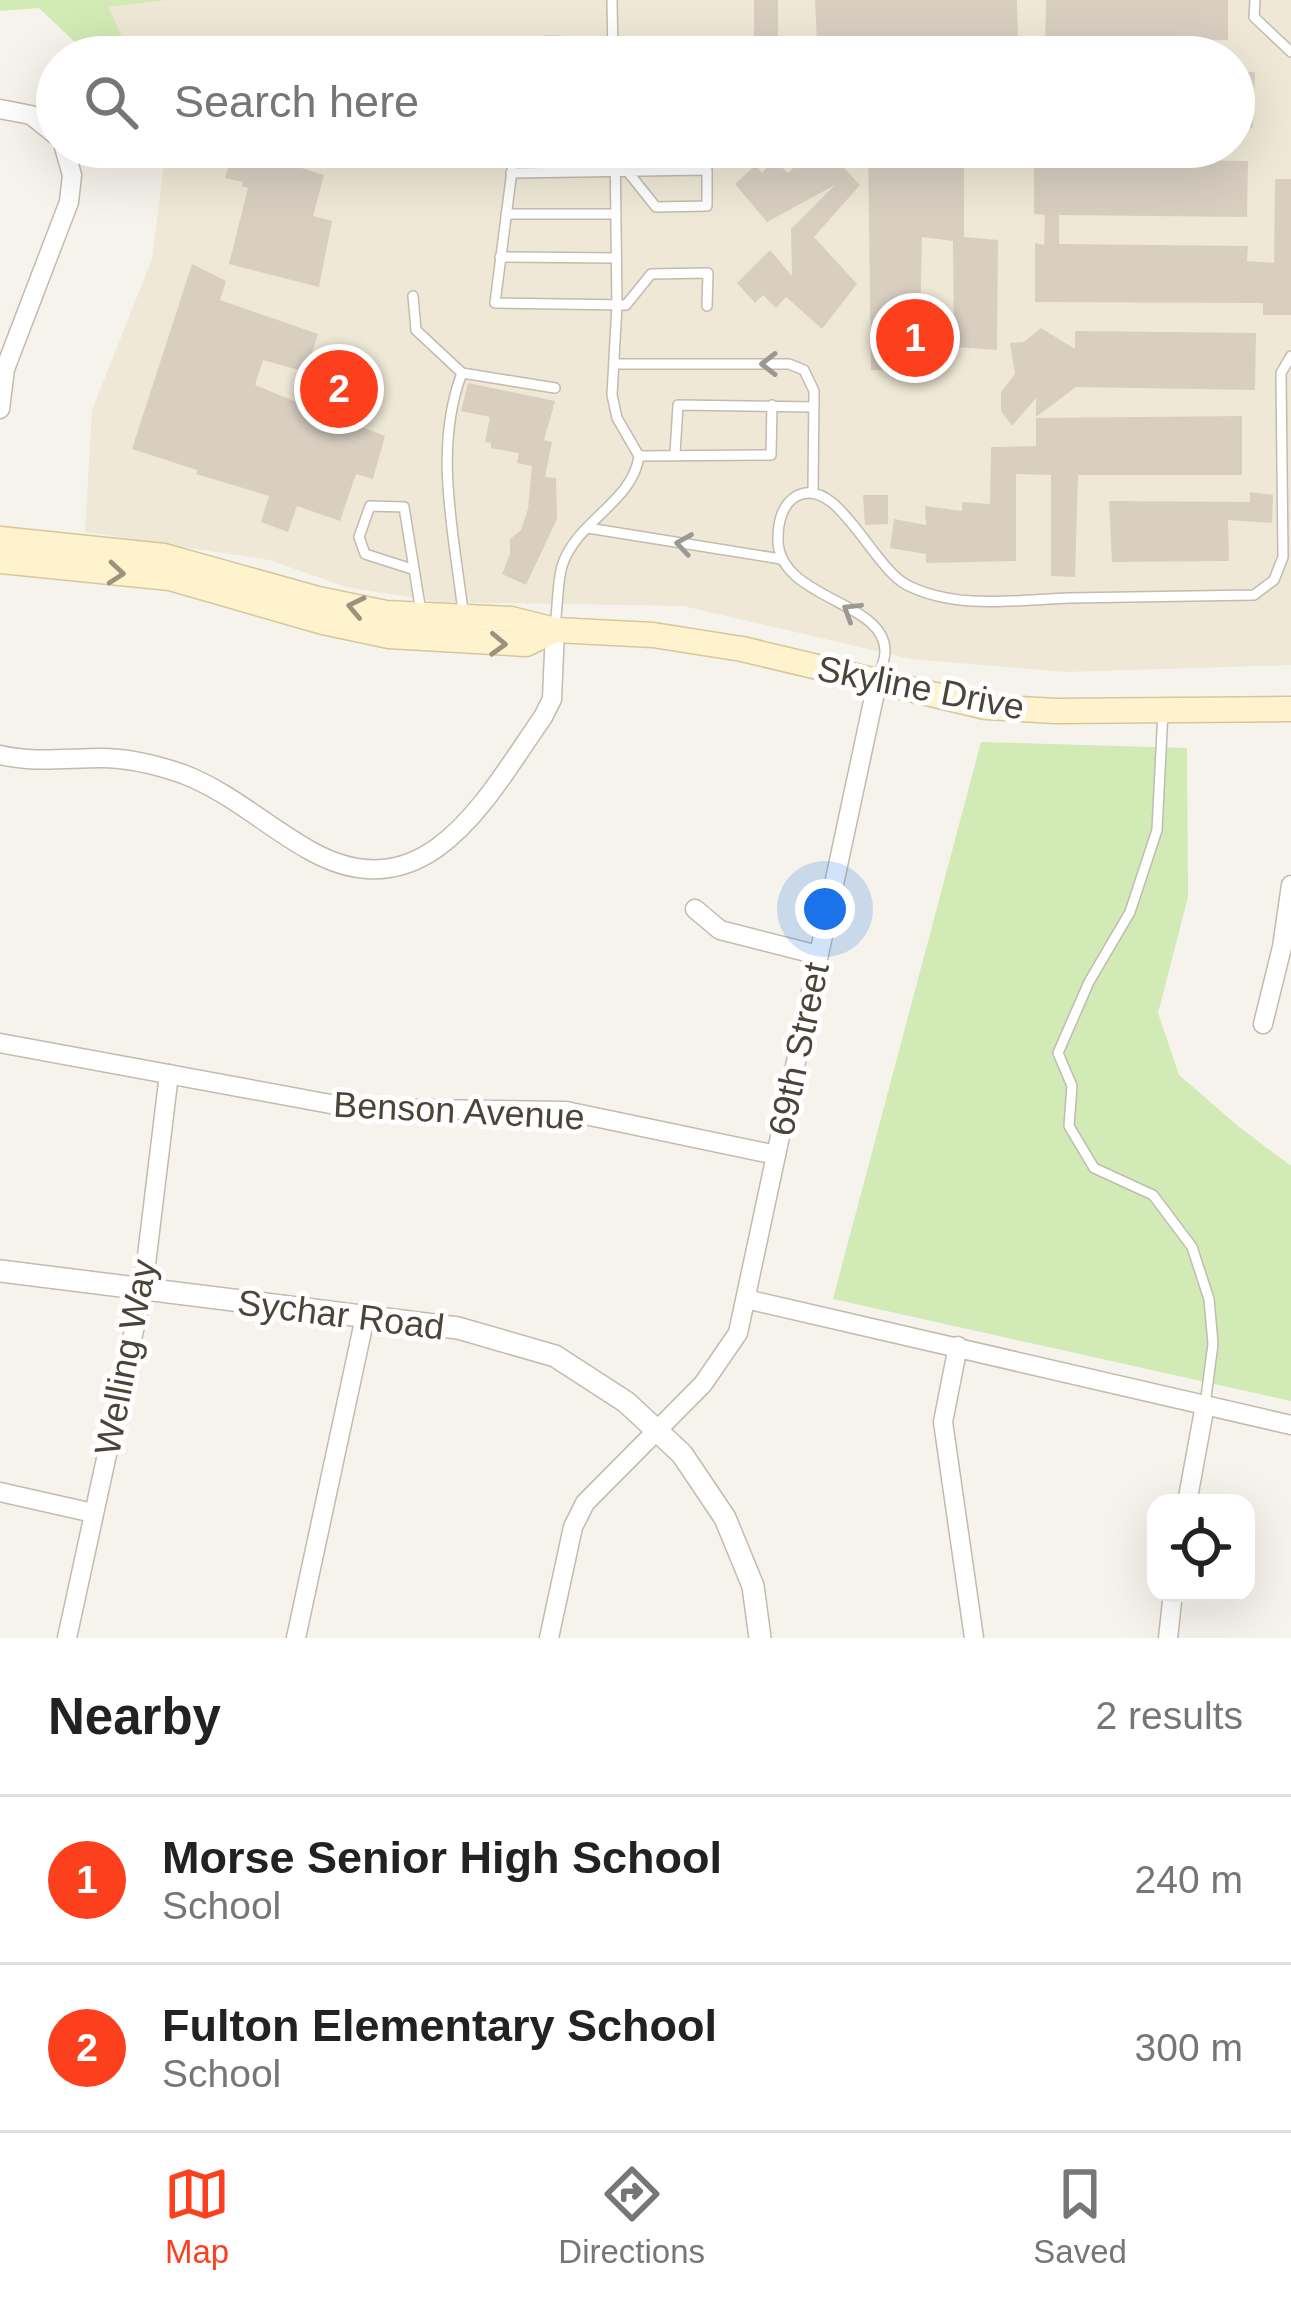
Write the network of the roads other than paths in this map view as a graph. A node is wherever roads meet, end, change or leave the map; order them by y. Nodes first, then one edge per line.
1 (613, 0) edge
2 (1255, 0) edge
3 (614, 36) edge
4 (1290, 47) edge
5 (0, 109) edge
6 (36, 118) edge
7 (70, 168) edge
8 (513, 168) edge
9 (615, 168) edge
10 (615, 172) junction
11 (628, 172) junction
12 (512, 173) junction
13 (506, 214) junction
14 (616, 214) junction
15 (500, 257) junction
16 (616, 258) junction
17 (413, 296) dead end
18 (617, 305) junction
19 (707, 305) dead end
20 (1291, 356) edge
21 (615, 364) junction
22 (462, 373) junction
23 (555, 388) dead end
24 (772, 405) junction
25 (814, 406) junction
26 (0, 409) edge
27 (676, 453) junction
28 (639, 456) junction
29 (813, 490) junction
30 (588, 528) junction
31 (0, 538) edge
32 (781, 559) junction
33 (0, 561) edge
34 (412, 569) junction
35 (422, 615) junction
36 (464, 617) junction
37 (555, 630) junction
38 (877, 683) junction
39 (1291, 709) edge
40 (1163, 711) junction
41 (0, 754) edge
42 (1291, 886) edge
43 (694, 909) dead end
44 (818, 955) junction
45 (1264, 1024) dead end
46 (0, 1043) edge
47 (169, 1074) junction
48 (776, 1154) junction
49 (0, 1271) edge
50 (143, 1289) junction
51 (746, 1299) junction
52 (365, 1318) junction
53 (958, 1346) junction
54 (1205, 1405) junction
55 (1291, 1425) edge
56 (656, 1430) junction
57 (0, 1492) edge
58 (1189, 1494) edge
59 (93, 1513) junction
60 (1172, 1602) edge
61 (67, 1638) edge
62 (296, 1638) edge
63 (548, 1638) edge
64 (760, 1638) edge
65 (974, 1638) edge
66 (1168, 1638) edge

1 - 3 lane
2 - 4 lane
5 - 6 street
7 - 26 street
8 - 12 lane
9 - 10 lane
10 - 11 lane
10 - 12 lane
10 - 14 lane
11 - 11 lane
12 - 13 lane
13 - 14 lane
13 - 15 lane
14 - 16 lane
15 - 16 lane
15 - 18 lane
16 - 18 lane
17 - 22 lane
18 - 19 lane
18 - 21 lane
20 - 29 lane
25 -> 21 lane
21 - 28 lane
22 - 23 lane
22 - 36 lane
24 - 25 lane
24 - 27 lane
24 - 27 lane
25 - 29 lane
27 - 28 lane
28 - 30 lane
29 - 32 lane
32 -> 30 lane
30 - 37 lane
35 -> 31 main road, Skyline Drive
38 -> 32 lane, 69th Street
33 -> 37 main road, Skyline Drive
34 - 34 lane
34 - 35 lane
35 - 36 main road, Skyline Drive
36 - 37 main road, Skyline Drive
37 - 38 main road, Skyline Drive
37 - 41 street
38 - 40 main road, Skyline Drive
38 - 44 street, 69th Street
39 - 40 main road, Skyline Drive
40 - 54 lane
42 - 45 street
43 - 44 street
44 - 48 street, 69th Street
46 - 47 street, Benson Avenue
47 - 48 street, Benson Avenue
47 - 50 street, Welling Way
48 - 51 street, 69th Street
49 - 50 street, Sychar Road
50 - 52 street, Sychar Road
50 - 59 street, Welling Way
51 - 53 street
51 - 56 street, 69th Street
52 - 56 street, Sychar Road
52 - 62 street
53 - 54 street
53 - 65 street
54 - 55 street
54 - 58 street
56 - 63 street, 69th Street
56 - 64 street
57 - 59 street
59 - 61 street, Welling Way
60 - 66 street

